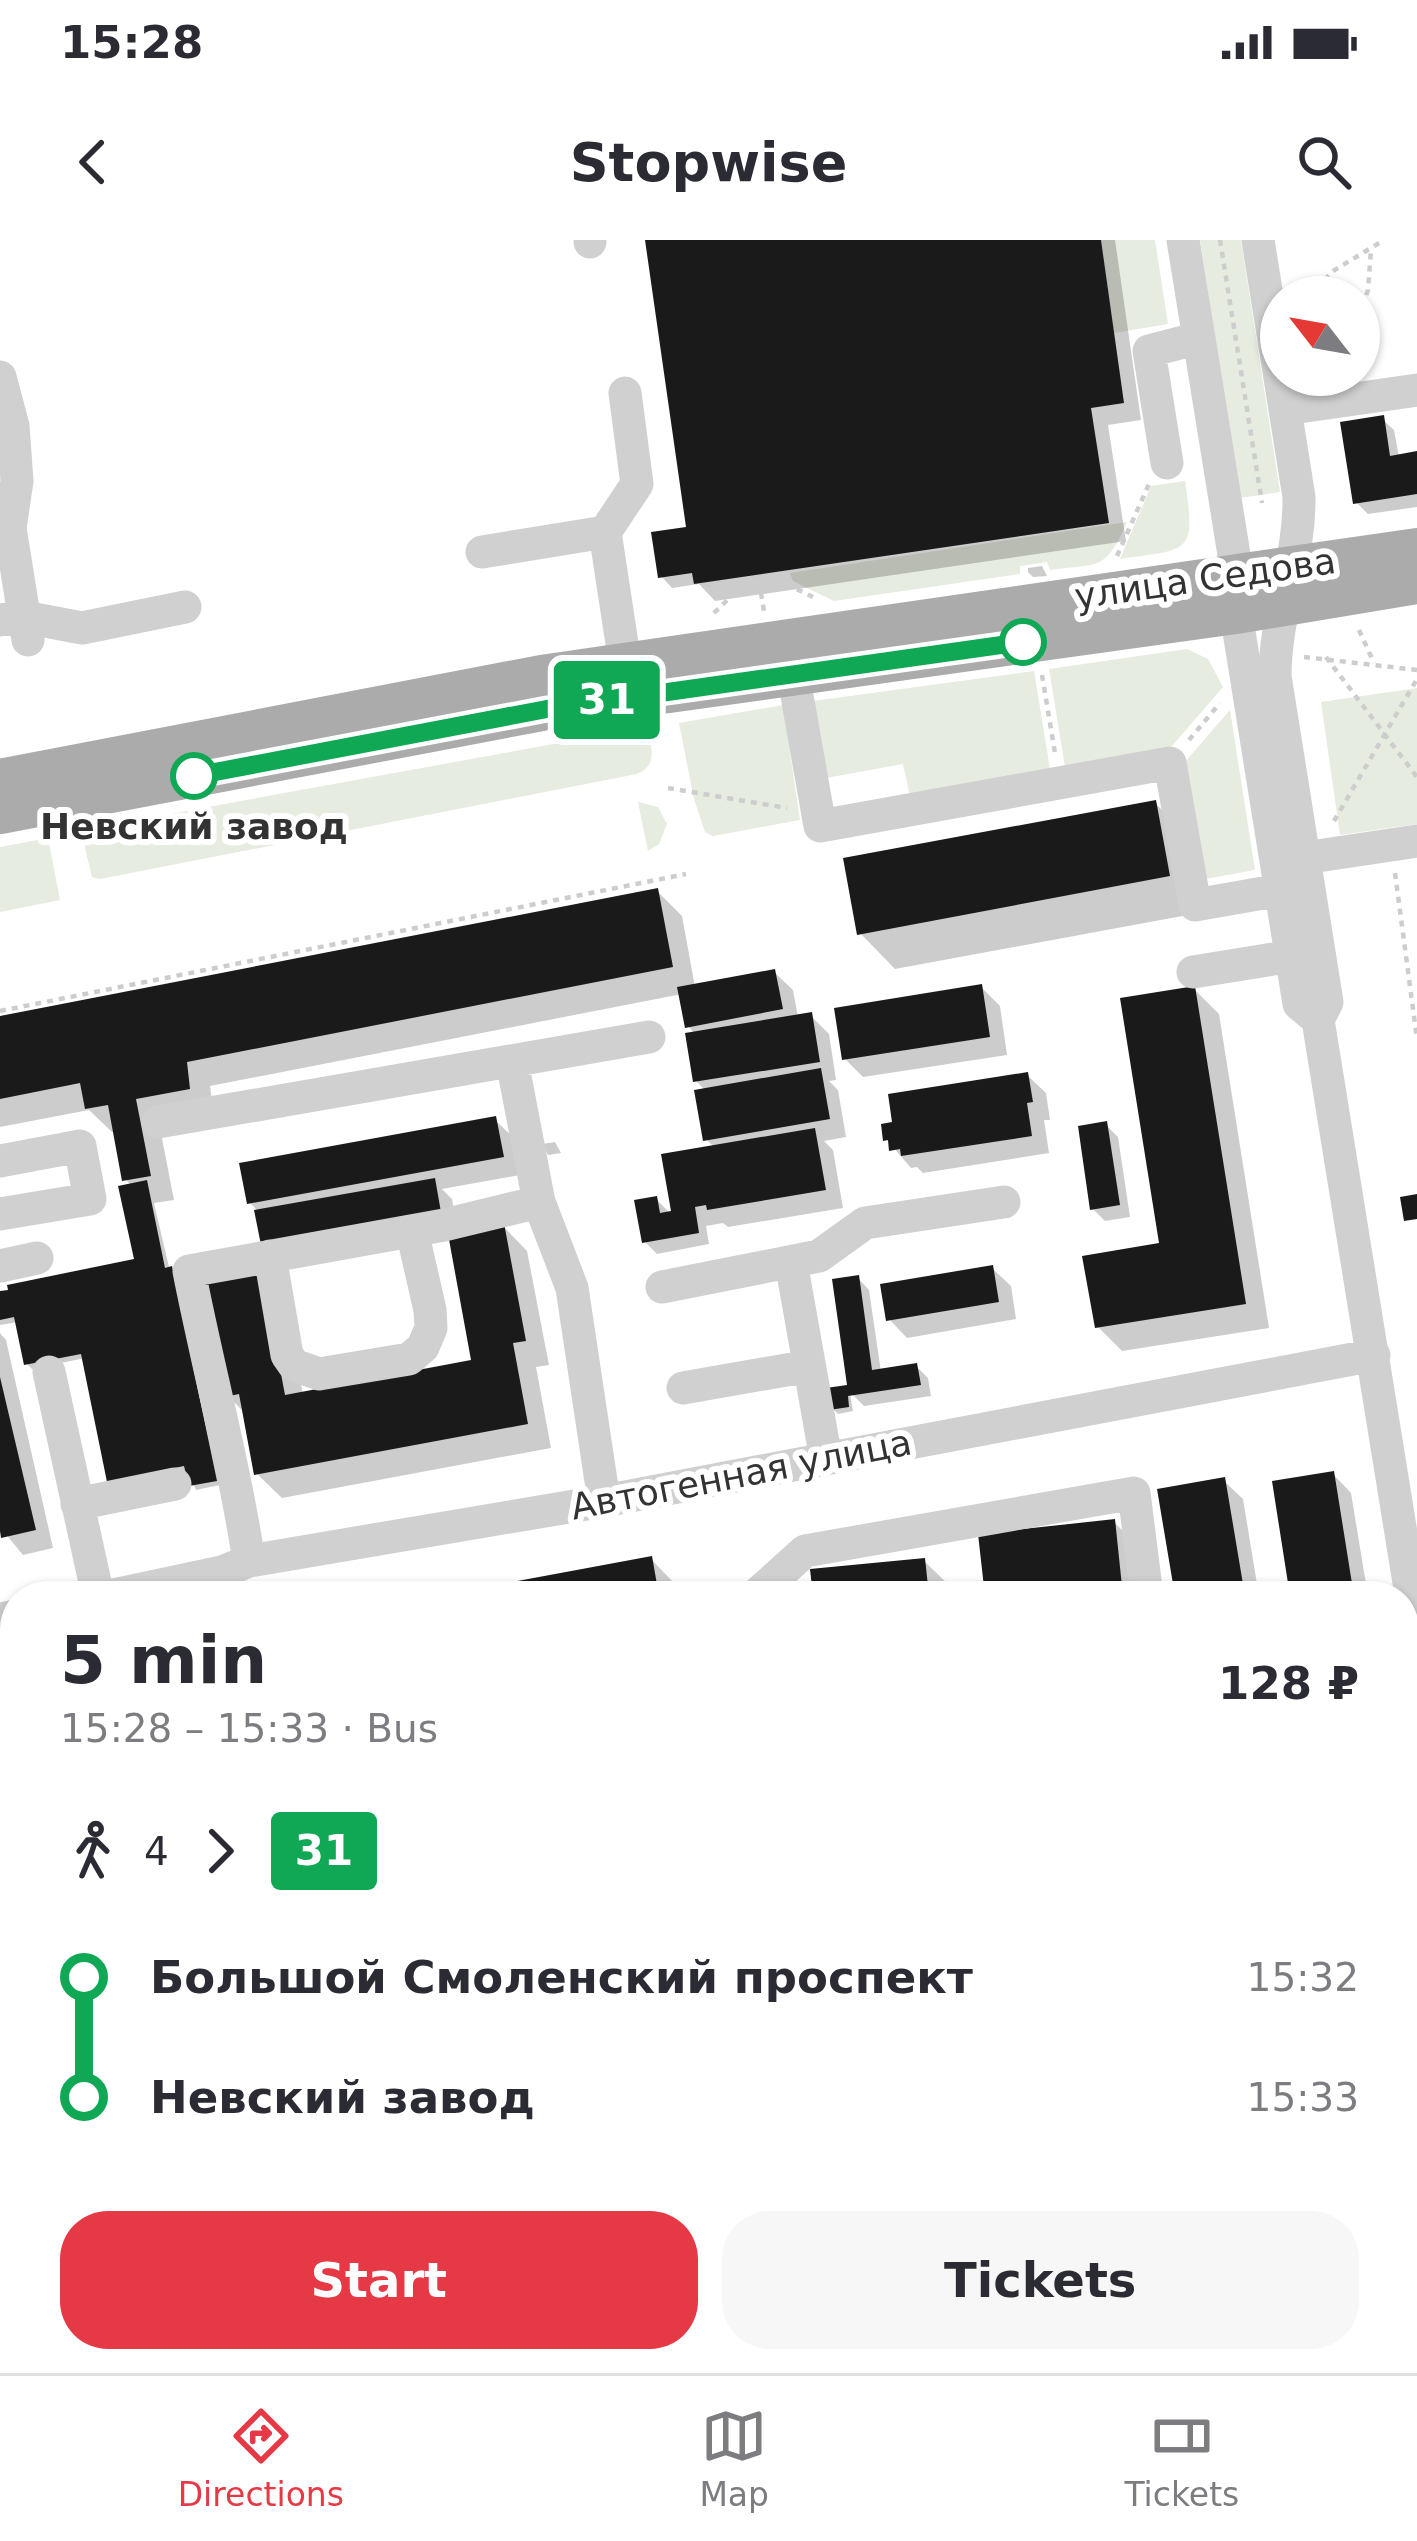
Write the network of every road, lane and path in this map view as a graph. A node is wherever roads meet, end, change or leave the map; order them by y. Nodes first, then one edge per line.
1 (1183, 240) edge
2 (1220, 240) edge
3 (1258, 240) edge
4 (1384, 240) edge
5 (1371, 250) junction
6 (1329, 276) edge
7 (1368, 276) edge
8 (1198, 338) junction
9 (0, 377) edge
10 (1417, 390) edge
11 (625, 393) dead end
12 (1285, 409) junction
13 (1167, 463) joint
14 (1262, 503) dead end
15 (605, 532) junction
16 (1417, 549) edge
17 (482, 552) dead end
18 (1112, 567) dead end
19 (759, 581) junction
20 (1290, 584) junction
21 (1417, 584) edge
22 (1236, 593) junction
23 (185, 607) dead end
24 (833, 607) dead end
25 (765, 617) dead end
26 (1353, 618) dead end
27 (17, 626) edge
28 (702, 626) dead end
29 (1305, 657) dead end
30 (1326, 657) junction
31 (1375, 663) junction
32 (1040, 664) dead end
33 (793, 673) junction
34 (1417, 675) edge
35 (637, 679) junction
36 (1232, 688) dead end
37 (1384, 737) junction
38 (1170, 763) junction
39 (1417, 777) edge
40 (0, 780) edge
41 (1060, 782) junction
42 (668, 788) dead end
43 (0, 813) edge
44 (818, 813) junction
45 (1406, 853) edge
46 (1299, 866) junction
47 (686, 874) dead end
48 (1305, 954) junction
49 (1193, 972) dead end
50 (0, 1011) edge
51 (649, 1037) dead end
52 (1417, 1039) edge
53 (512, 1061) junction
54 (158, 1122) dead end
55 (0, 1161) edge
56 (539, 1202) junction
57 (1004, 1202) dead end
58 (0, 1214) edge
59 (412, 1231) junction
60 (270, 1256) junction
61 (37, 1258) dead end
62 (791, 1262) junction
63 (0, 1266) edge
64 (662, 1288) dead end
65 (1374, 1355) junction
66 (809, 1366) junction
67 (49, 1372) dead end
68 (682, 1388) dead end
69 (826, 1459) junction
70 (175, 1484) dead end
71 (604, 1501) junction
72 (77, 1504) junction
73 (233, 1576) edge
74 (95, 1581) edge
75 (202, 1581) edge
76 (772, 1581) edge
77 (1146, 1581) edge
78 (1409, 1581) edge

1 - 8 street
2 - 14 path
3 - 12 street
4 - 5 path
5 - 6 path
5 - 7 path
8 - 13 street
8 - 22 street
9 - 27 street
10 - 12 street
11 - 15 street
12 - 20 street
13 - 18 path
15 - 17 street
15 - 35 street
16 - 20 main road, улица Седова
19 - 24 path
19 - 25 path
19 - 28 path
20 - 21 main road, улица Седова
20 - 22 main road, улица Седова
20 - 46 street
22 - 33 main road, улица Седова
22 - 35 main road, улица Седова
22 - 46 street
23 - 27 street
26 - 31 path
29 - 30 path
30 - 31 path
30 - 37 path
31 - 34 path
32 - 41 path
33 - 35 main road, улица Седова
33 - 44 street
34 - 37 path
35 - 40 main road, улица Седова
35 - 43 main road, улица Седова
36 - 38 path
37 - 39 path
37 - 46 path
38 - 41 street
38 - 46 street
41 - 44 street
42 - 44 path
45 - 46 street
45 - 52 path
46 - 48 street
47 - 50 path
48 - 49 street
48 - 65 street
51 - 53 street
53 - 54 street
53 - 56 street
55 - 58 street
56 - 59 street
56 - 71 street
57 - 62 street
59 - 60 street
59 - 60 street
60 - 73 street
61 - 63 street
62 - 64 street
62 - 66 street
65 - 69 street, Автогенная улица
65 - 78 street
66 - 68 street
66 - 69 street
67 - 72 street
69 - 71 street, Автогенная улица
70 - 72 street
71 - 73 street, Автогенная улица
72 - 74 street
73 - 75 street, Автогенная улица
76 - 77 street

